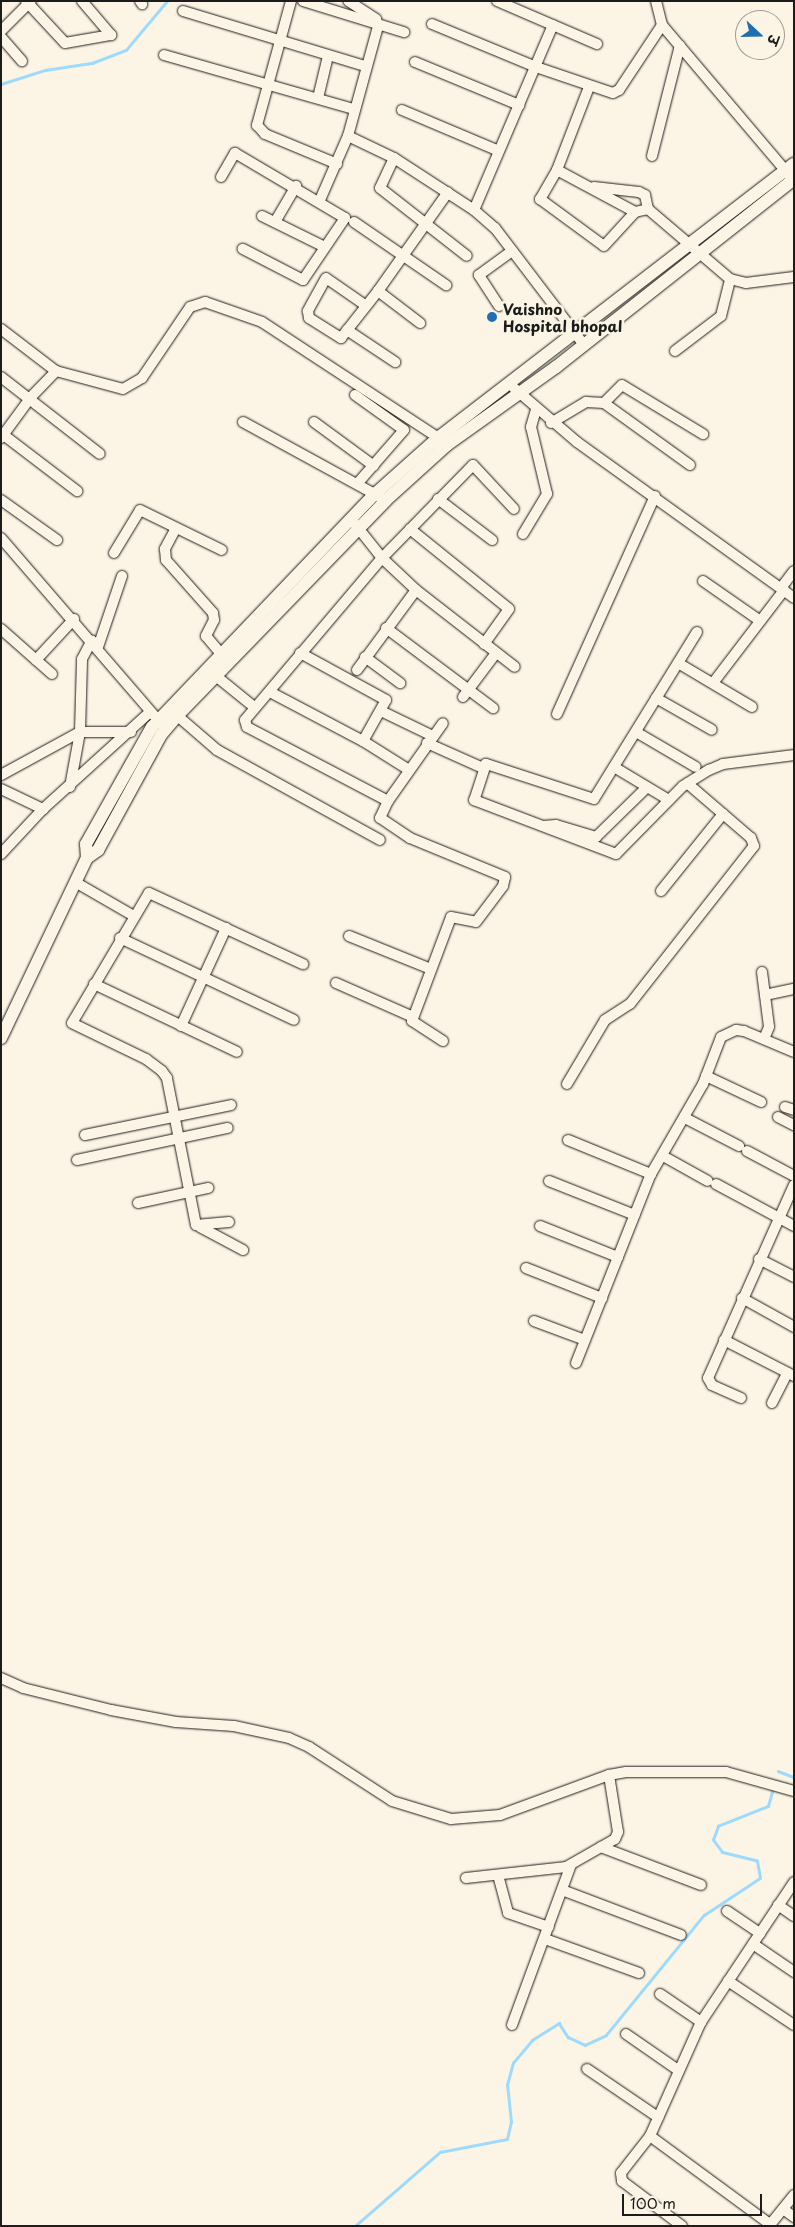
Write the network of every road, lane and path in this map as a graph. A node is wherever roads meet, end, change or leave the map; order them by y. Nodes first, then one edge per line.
1 (82, 1) edge
2 (291, 1) edge
3 (303, 1) edge
4 (348, 1) edge
5 (497, 1) edge
6 (656, 1) edge
7 (28, 2) edge
8 (183, 11) dead end
9 (432, 24) dead end
10 (553, 25) junction
11 (662, 25) junction
12 (378, 26) junction
13 (1, 31) edge
14 (404, 32) dead end
15 (1, 36) edge
16 (280, 42) junction
17 (597, 44) dead end
18 (680, 45) junction
19 (164, 56) dead end
20 (328, 56) junction
21 (22, 61) dead end
22 (414, 62) dead end
23 (365, 66) junction
24 (536, 67) junction
25 (271, 84) junction
26 (589, 87) junction
27 (318, 98) junction
28 (519, 105) junction
29 (354, 108) junction
30 (402, 110) dead end
31 (348, 136) junction
32 (499, 151) junction
33 (652, 156) dead end
34 (394, 158) junction
35 (337, 164) junction
36 (558, 170) junction
37 (791, 173) edge
38 (220, 177) dead end
39 (296, 186) junction
40 (588, 186) junction
41 (448, 192) junction
42 (320, 200) junction
43 (648, 209) junction
44 (474, 210) junction
45 (635, 212) junction
46 (262, 216) dead end
47 (275, 222) junction
48 (354, 222) dead end
49 (426, 223) junction
50 (688, 245) junction
51 (325, 247) junction
52 (243, 249) dead end
53 (512, 251) junction
54 (404, 254) junction
55 (698, 254) junction
56 (467, 256) dead end
57 (794, 277) edge
58 (730, 279) junction
59 (446, 285) dead end
60 (378, 290) junction
61 (366, 305) junction
62 (499, 306) dead end
63 (420, 323) dead end
64 (1, 329) edge
65 (348, 330) junction
66 (575, 334) junction
67 (584, 345) junction
68 (675, 351) dead end
69 (395, 362) dead end
70 (56, 370) junction
71 (1, 377) edge
72 (509, 384) junction
73 (520, 394) junction
74 (355, 395) dead end
75 (31, 397) junction
76 (604, 403) junction
77 (536, 410) junction
78 (243, 422) dead end
79 (314, 422) dead end
80 (551, 423) junction
81 (703, 434) dead end
82 (2, 435) edge
83 (443, 441) junction
84 (100, 454) dead end
85 (690, 465) dead end
86 (374, 466) junction
87 (358, 483) junction
88 (77, 492) dead end
89 (655, 496) junction
90 (380, 497) junction
91 (438, 499) junction
92 (1, 500) edge
93 (514, 509) dead end
94 (355, 524) junction
95 (176, 528) junction
96 (410, 530) junction
97 (523, 534) dead end
98 (1, 538) edge
99 (57, 540) dead end
100 (492, 540) dead end
101 (222, 550) dead end
102 (114, 553) dead end
103 (382, 558) junction
104 (794, 571) edge
105 (122, 576) dead end
106 (703, 581) dead end
107 (782, 589) junction
108 (416, 590) junction
109 (794, 598) edge
110 (74, 619) junction
111 (759, 620) junction
112 (386, 628) junction
113 (1, 629) edge
114 (697, 632) dead end
115 (95, 644) junction
116 (484, 644) junction
117 (300, 653) junction
118 (496, 653) junction
119 (365, 657) junction
120 (36, 660) junction
121 (225, 660) junction
122 (678, 663) junction
123 (514, 667) dead end
124 (357, 670) dead end
125 (212, 673) junction
126 (52, 674) dead end
127 (400, 683) dead end
128 (713, 683) junction
129 (270, 692) junction
130 (466, 693) junction
131 (656, 698) junction
132 (254, 707) junction
133 (752, 707) dead end
134 (493, 708) dead end
135 (381, 711) junction
136 (172, 712) junction
137 (557, 714) dead end
138 (157, 721) junction
139 (443, 723) dead end
140 (712, 730) dead end
141 (80, 732) junction
142 (131, 732) junction
143 (636, 732) junction
144 (430, 740) junction
145 (362, 742) junction
146 (794, 755) edge
147 (18, 764) junction
148 (1, 765) edge
149 (614, 767) junction
150 (696, 767) dead end
151 (483, 768) junction
152 (409, 770) junction
153 (1, 775) edge
154 (688, 783) junction
155 (70, 787) junction
156 (647, 787) junction
157 (1, 790) edge
158 (388, 800) junction
159 (669, 800) junction
160 (43, 809) junction
161 (723, 814) junction
162 (541, 827) junction
163 (380, 840) dead end
164 (1, 854) edge
165 (75, 882) junction
166 (661, 891) dead end
167 (134, 916) junction
168 (226, 928) junction
169 (349, 936) dead end
170 (120, 938) junction
171 (302, 964) dead end
172 (431, 969) junction
173 (762, 972) dead end
174 (203, 978) junction
175 (336, 983) dead end
176 (94, 984) junction
177 (794, 989) edge
178 (765, 996) junction
179 (413, 1017) junction
180 (294, 1020) dead end
181 (181, 1026) junction
182 (1, 1038) edge
183 (764, 1039) junction
184 (443, 1041) dead end
185 (237, 1052) dead end
186 (794, 1052) edge
187 (706, 1076) junction
188 (568, 1084) dead end
189 (761, 1102) dead end
190 (231, 1105) dead end
191 (175, 1117) junction
192 (778, 1117) dead end
193 (685, 1118) junction
194 (794, 1125) edge
195 (228, 1128) dead end
196 (85, 1135) dead end
197 (178, 1139) junction
198 (568, 1140) dead end
199 (663, 1156) junction
200 (77, 1160) dead end
201 (651, 1174) junction
202 (794, 1176) edge
203 (549, 1181) dead end
204 (794, 1185) edge
205 (208, 1188) dead end
206 (189, 1193) junction
207 (138, 1203) dead end
208 (635, 1215) junction
209 (777, 1217) junction
210 (229, 1222) dead end
211 (540, 1226) dead end
212 (794, 1226) edge
213 (200, 1227) junction
214 (243, 1250) dead end
215 (618, 1257) junction
216 (759, 1259) junction
217 (526, 1268) dead end
218 (794, 1277) edge
219 (602, 1298) junction
220 (742, 1298) junction
221 (534, 1321) dead end
222 (794, 1327) edge
223 (585, 1340) junction
224 (724, 1340) junction
225 (576, 1363) dead end
226 (790, 1375) edge
227 (741, 1398) dead end
228 (772, 1404) dead end
229 (1, 1678) edge
230 (608, 1775) junction
231 (794, 1791) edge
232 (601, 1847) junction
233 (570, 1865) junction
234 (498, 1875) junction
235 (466, 1878) dead end
236 (794, 1882) edge
237 (701, 1885) dead end
238 (562, 1890) junction
239 (778, 1905) junction
240 (727, 1911) dead end
241 (794, 1916) edge
242 (550, 1927) junction
243 (760, 1933) junction
244 (681, 1935) dead end
245 (545, 1939) junction
246 (753, 1944) junction
247 (794, 1972) edge
248 (639, 1973) dead end
249 (728, 1981) junction
250 (660, 1994) dead end
251 (701, 2022) junction
252 (512, 2025) dead end
253 (794, 2025) edge
254 (626, 2034) dead end
255 (587, 2069) dead end
256 (678, 2070) junction
257 (658, 2117) junction
258 (650, 2136) junction
259 (794, 2195) edge
260 (783, 2209) junction
261 (794, 2217) edge
262 (770, 2225) edge
263 (682, 2226) edge

1 - 7 street
2 - 16 street
3 - 12 street
4 - 12 street
5 - 10 street
6 - 11 street
7 - 13 street
8 - 16 street
9 - 24 street
10 - 17 street
10 - 24 street
11 - 18 street
11 - 26 street
12 - 14 street
12 - 23 street
15 - 21 street
16 - 20 street
16 - 25 street
18 - 33 street
18 - 37 street
19 - 25 street
20 - 23 street
20 - 27 street
22 - 28 street
23 - 29 street
24 - 26 street
24 - 28 street
25 - 27 street
25 - 35 street
26 - 36 street
27 - 29 street
28 - 32 street
29 - 31 street
30 - 32 street
31 - 34 street
31 - 35 street
32 - 44 street
34 - 41 street
34 - 49 street
35 - 42 street
36 - 40 street
36 - 45 street
37 - 50 street
37 - 55 street
38 - 39 street
39 - 42 street
39 - 47 street
40 - 43 street
40 - 45 street
41 - 44 street
41 - 49 street
42 - 51 street
43 - 45 street
43 - 50 street
44 - 53 street
46 - 47 street
47 - 51 street
48 - 54 street
49 - 54 street
49 - 56 street
50 - 55 street
50 - 66 street
51 - 52 street
53 - 62 street
53 - 66 street
54 - 59 street
54 - 60 street
55 - 58 street
55 - 67 street
57 - 58 street
58 - 68 street
60 - 61 street
60 - 63 street
61 - 65 street
61 - 65 street
64 - 70 street
65 - 69 street
66 - 67 street
66 - 72 street
67 - 73 street
70 - 75 street
70 - 83 street
71 - 75 street
72 - 73 street
72 - 83 street
73 - 77 street
73 - 83 street
74 - 86 street
75 - 82 street
75 - 84 street
76 - 80 street
76 - 81 street
76 - 85 street
77 - 80 street
77 - 97 street
78 - 87 street
79 - 86 street
80 - 89 street
82 - 88 street
83 - 90 street
86 - 87 street
87 - 90 street
89 - 107 street
89 - 137 street
90 - 94 street
91 - 93 street
91 - 96 street
91 - 100 street
92 - 99 street
94 - 103 street
94 - 121 street
95 - 101 street
95 - 102 street
95 - 121 street
96 - 103 street
96 - 116 street
98 - 110 street
103 - 108 street
103 - 117 street
104 - 107 street
105 - 115 street
106 - 111 street
107 - 109 street
107 - 111 street
108 - 112 street
108 - 116 street
110 - 115 street
110 - 120 street
111 - 128 street
112 - 119 street
112 - 130 street
113 - 120 street
114 - 122 street
115 - 138 street
115 - 141 street
116 - 118 street
117 - 129 street
117 - 135 street
118 - 123 street
118 - 130 street
119 - 124 street
119 - 127 street
120 - 126 street
121 - 125 street
122 - 128 street
122 - 131 street
125 - 132 street
125 - 136 street
128 - 133 street
129 - 132 street
129 - 145 street
130 - 134 street
131 - 140 street
131 - 143 street
132 - 158 street
135 - 144 street
135 - 145 street
136 - 138 street
136 - 163 street
138 - 142 street
138 - 165 street
139 - 144 street
141 - 142 street
141 - 147 street
141 - 155 street
142 - 155 street
143 - 149 street
143 - 150 street
144 - 151 street
144 - 152 street
145 - 152 street
146 - 154 street
147 - 148 street
147 - 153 street
149 - 151 street
149 - 156 street
151 - 162 street
152 - 158 street
154 - 159 street
154 - 161 street
155 - 160 street
156 - 159 street
156 - 162 street
157 - 160 street
158 - 172 street
159 - 162 street
160 - 164 street
161 - 166 street
161 - 188 street
165 - 167 street
165 - 182 street
167 - 168 street
167 - 170 street
168 - 171 street
168 - 174 street
169 - 172 street
170 - 174 street
170 - 176 street
172 - 179 street
173 - 178 street
174 - 180 street
174 - 181 street
175 - 179 street
176 - 181 street
176 - 191 street
177 - 178 street
178 - 183 street
179 - 184 street
181 - 185 street
183 - 186 street
183 - 187 street
187 - 189 street
187 - 193 street
190 - 191 street
191 - 196 street
191 - 197 street
192 - 194 street
193 - 199 street
193 - 202 street
195 - 197 street
197 - 200 street
197 - 206 street
198 - 201 street
199 - 201 street
199 - 209 street
201 - 208 street
203 - 208 street
204 - 209 street
205 - 206 street
206 - 207 street
206 - 213 street
208 - 215 street
209 - 212 street
209 - 216 street
210 - 213 street
211 - 215 street
213 - 214 street
215 - 219 street
216 - 218 street
216 - 220 street
217 - 219 street
219 - 223 street
220 - 222 street
220 - 224 street
221 - 223 street
223 - 225 street
224 - 226 street
224 - 227 street
226 - 228 street
229 - 230 street
230 - 231 street
230 - 232 street
232 - 233 street
232 - 237 street
233 - 234 street
233 - 238 street
234 - 235 street
234 - 242 street
236 - 239 street
238 - 242 street
238 - 244 street
239 - 241 street
239 - 243 street
240 - 243 street
242 - 245 street
243 - 246 street
245 - 248 street
245 - 252 street
246 - 247 street
246 - 249 street
249 - 251 street
249 - 253 street
250 - 251 street
251 - 256 street
254 - 256 street
255 - 257 street
256 - 257 street
257 - 258 street
258 - 262 street
258 - 263 street
259 - 260 street
260 - 261 street
260 - 262 street

